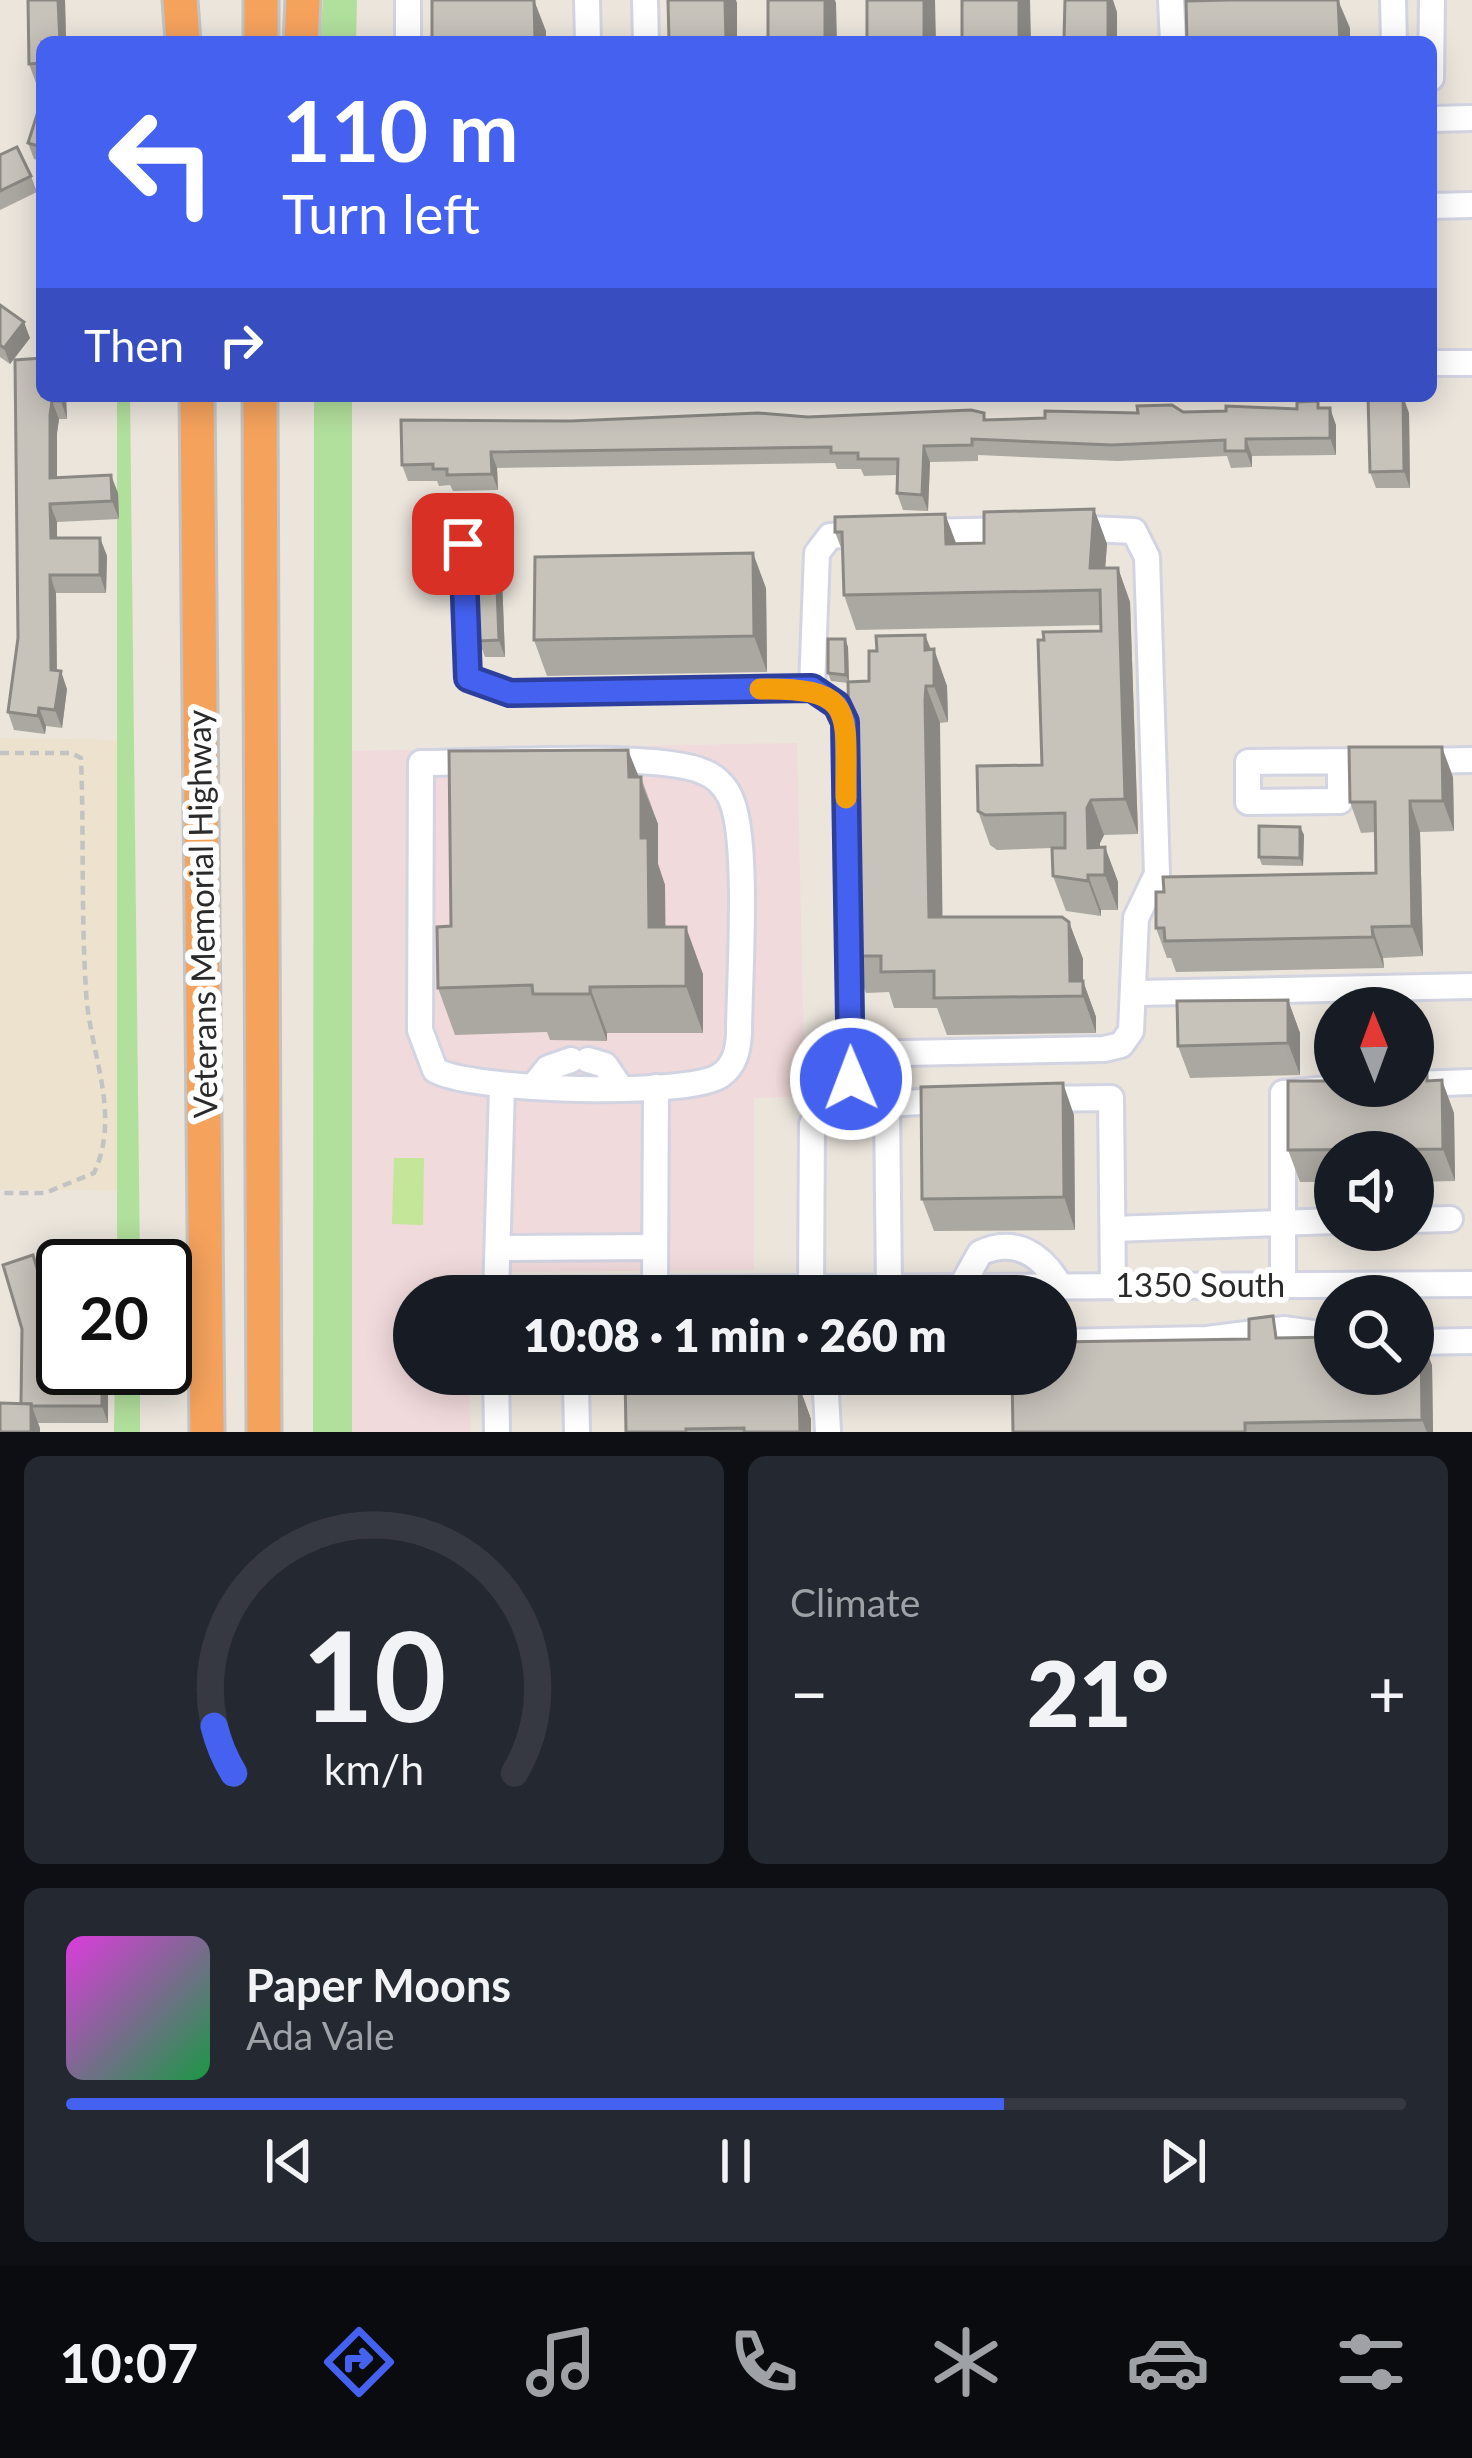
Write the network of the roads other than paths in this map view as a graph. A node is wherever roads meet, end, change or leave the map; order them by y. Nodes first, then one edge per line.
1 (180, 0) edge
2 (196, 0) edge
3 (261, 0) edge
4 (304, 0) edge
5 (408, 0) edge
6 (587, 0) edge
7 (645, 0) edge
8 (1171, 0) edge
9 (1393, 0) edge
10 (1407, 0) edge
11 (1432, 0) edge
12 (183, 36) edge
13 (196, 36) edge
14 (261, 36) edge
15 (301, 36) edge
16 (408, 36) edge
17 (588, 36) edge
18 (646, 36) edge
19 (1173, 36) edge
20 (1394, 36) edge
21 (1432, 36) edge
22 (1472, 118) edge
23 (1437, 119) edge
24 (1472, 205) edge
25 (1437, 206) edge
26 (1437, 363) edge
27 (1472, 363) edge
28 (196, 402) edge
29 (260, 402) edge
30 (463, 544) dead end
31 (812, 688) junction
32 (1472, 760) edge
33 (1340, 762) dead end
34 (1472, 986) edge
35 (1137, 993) junction
36 (850, 1054) junction
37 (1472, 1082) edge
38 (1434, 1083) edge
39 (502, 1087) junction
40 (533, 1087) junction
41 (620, 1087) junction
42 (656, 1087) junction
43 (1314, 1090) edge
44 (1018, 1099) edge
45 (971, 1100) edge
46 (852, 1104) junction
47 (887, 1104) junction
48 (1434, 1220) edge
49 (1450, 1220) dead end
50 (1314, 1222) edge
51 (1282, 1224) junction
52 (1113, 1229) junction
53 (502, 1247) junction
54 (655, 1247) junction
55 (498, 1275) edge
56 (655, 1275) edge
57 (819, 1275) edge
58 (889, 1275) edge
59 (968, 1275) edge
60 (1052, 1275) edge
61 (1472, 1284) edge
62 (1282, 1285) junction
63 (1077, 1286) edge
64 (1113, 1286) junction
65 (1314, 1333) edge
66 (1472, 1341) edge
67 (1077, 1342) edge
68 (1434, 1342) edge
69 (496, 1395) edge
70 (576, 1395) edge
71 (826, 1395) edge
72 (207, 1432) edge
73 (264, 1432) edge
74 (496, 1432) edge
75 (578, 1432) edge
76 (828, 1432) edge

1 - 12 highway
2 - 13 highway
3 - 14 highway
4 - 15 highway
5 - 16 street
6 - 17 street
7 - 18 street
8 - 19 street
9 - 10 street
9 - 20 street
11 - 21 street
22 - 23 street
24 - 25 street
26 - 27 street
28 - 72 highway, Veterans Memorial Highway
29 - 73 highway, Veterans Memorial Highway
30 - 31 street
31 - 35 street
31 - 36 street
32 - 33 street
34 - 35 street
35 - 36 street
36 - 46 street
37 - 38 street
39 - 40 street
39 - 42 street
39 - 53 street
40 - 41 street
40 - 41 street
41 - 42 street
42 - 54 street
43 - 51 street
44 - 52 street
45 - 47 street
46 - 47 street
46 - 57 street
47 - 58 street
48 - 49 street
50 - 51 street
51 - 52 street
51 - 62 street
52 - 64 street
53 - 54 street
53 - 55 street
54 - 56 street
59 - 60 street
61 - 62 street, 1350 South
62 - 64 street, 1350 South
63 - 64 street, 1350 South
65 - 67 street
66 - 68 street
69 - 74 street
70 - 75 street
71 - 76 street

